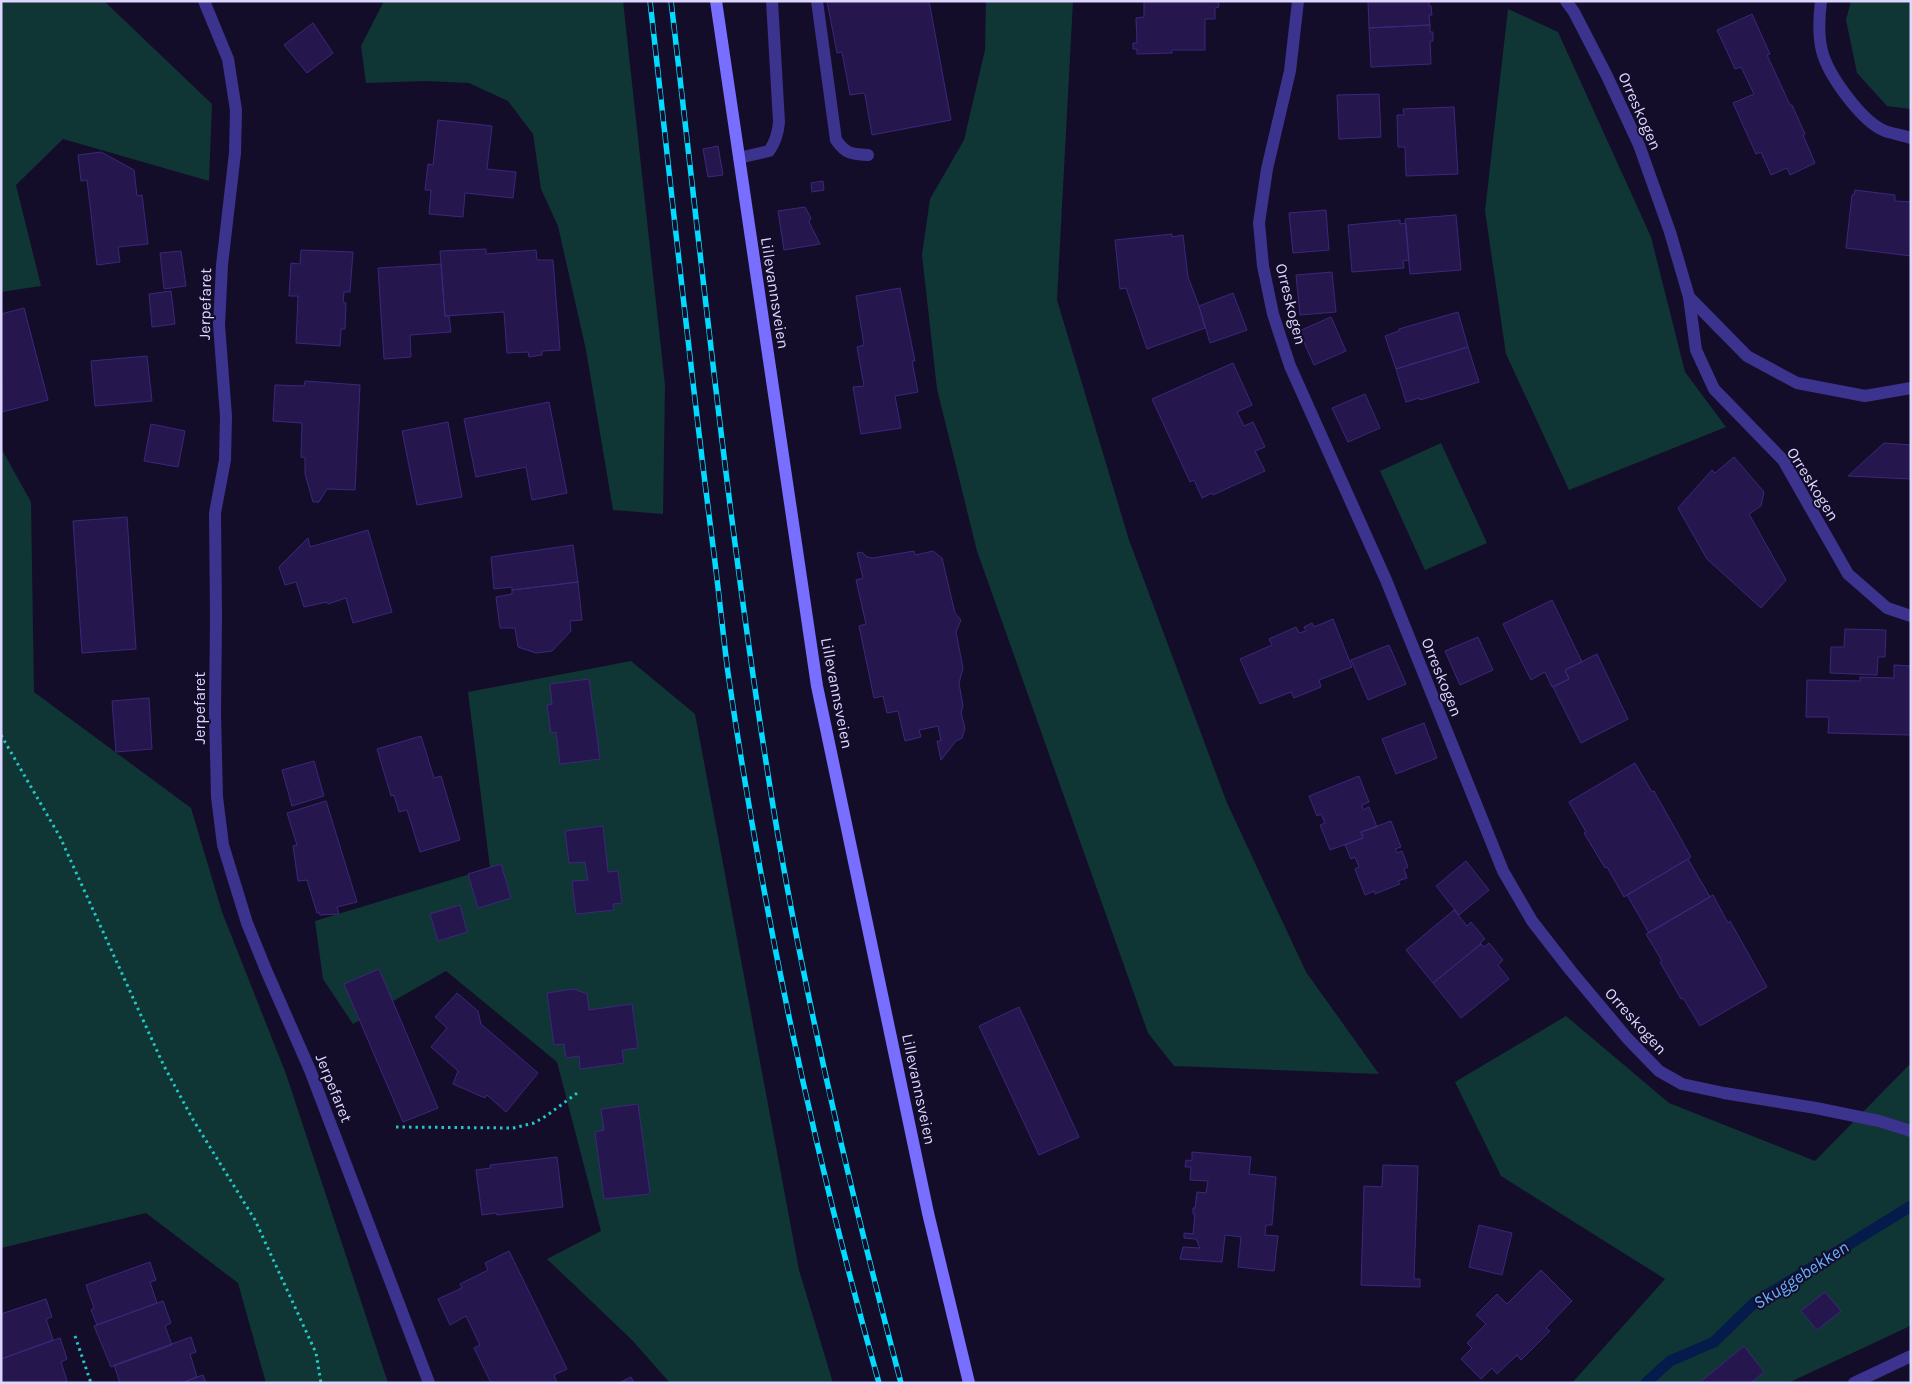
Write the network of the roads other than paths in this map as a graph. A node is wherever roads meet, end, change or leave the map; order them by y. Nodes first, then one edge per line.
1 (204, 1) edge
2 (716, 1) edge
3 (772, 1) edge
4 (816, 1) edge
5 (1298, 1) edge
6 (1566, 1) edge
7 (1821, 1) edge
8 (1911, 138) edge
9 (868, 155) dead end
10 (739, 158) junction
11 (1689, 297) junction
12 (1911, 388) edge
13 (1911, 616) edge
14 (1911, 1131) edge
15 (1911, 1356) edge
16 (429, 1383) edge
17 (969, 1383) edge
18 (1854, 1383) edge

1 - 16 street, Jerpefaret
2 - 10 street, Lillevannsveien
3 - 10 street
4 - 9 street
5 - 14 street, Orreskogen
6 - 11 street, Orreskogen
7 - 8 street
10 - 17 street, Lillevannsveien
11 - 12 street, Orreskogen
11 - 13 street, Orreskogen
15 - 18 street

